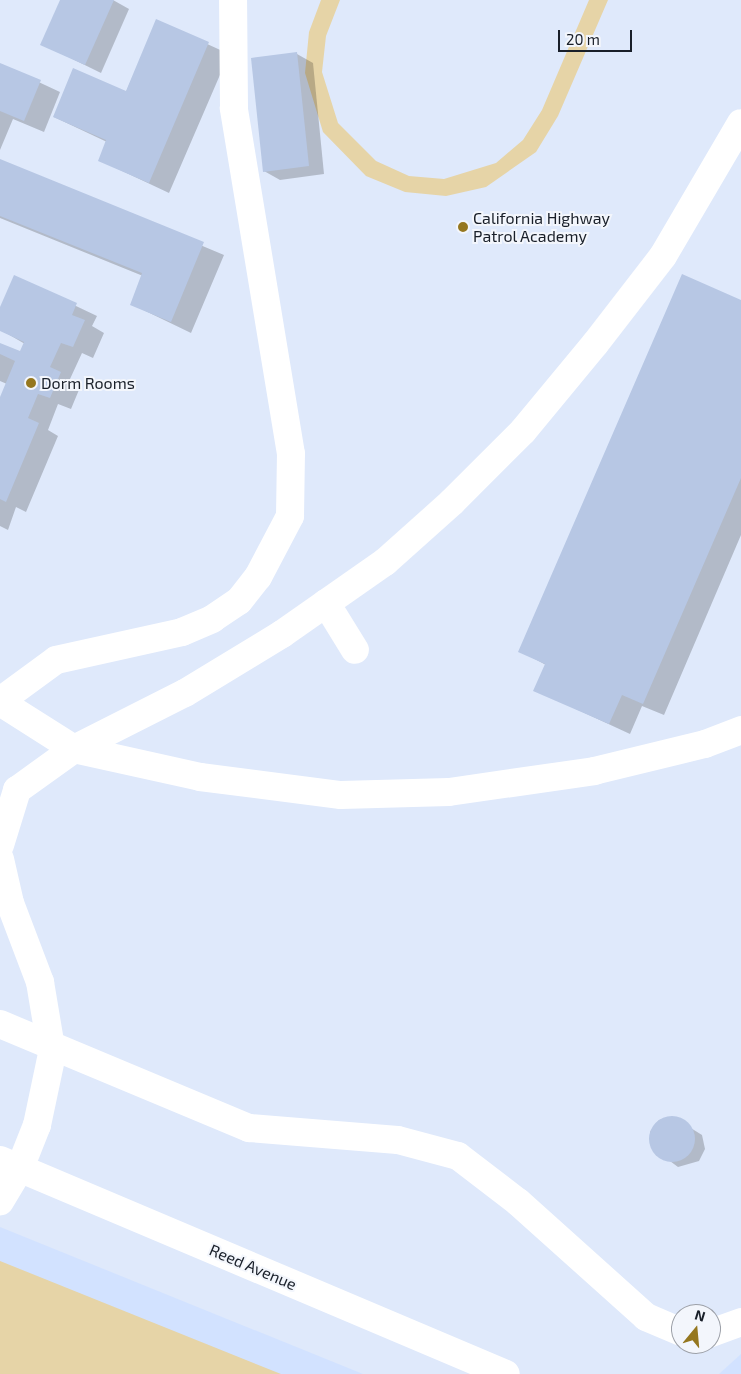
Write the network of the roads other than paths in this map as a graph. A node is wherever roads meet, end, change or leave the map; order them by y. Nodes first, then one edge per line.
1 (232, 0) edge
2 (741, 123) edge
3 (326, 603) junction
4 (355, 650) dead end
5 (0, 702) edge
6 (741, 730) edge
7 (74, 749) junction
8 (0, 845) edge
9 (0, 860) edge
10 (0, 1024) edge
11 (51, 1044) junction
12 (10, 1164) edge
13 (0, 1200) edge
14 (741, 1322) edge
15 (671, 1328) edge
16 (721, 1329) edge
17 (506, 1374) edge

1 - 5 street
2 - 3 street
3 - 4 street
3 - 7 street
5 - 7 street
6 - 7 street
7 - 8 street
9 - 11 street
10 - 11 street
11 - 12 street
11 - 15 street
12 - 13 street
12 - 17 street, Reed Avenue
14 - 16 street

